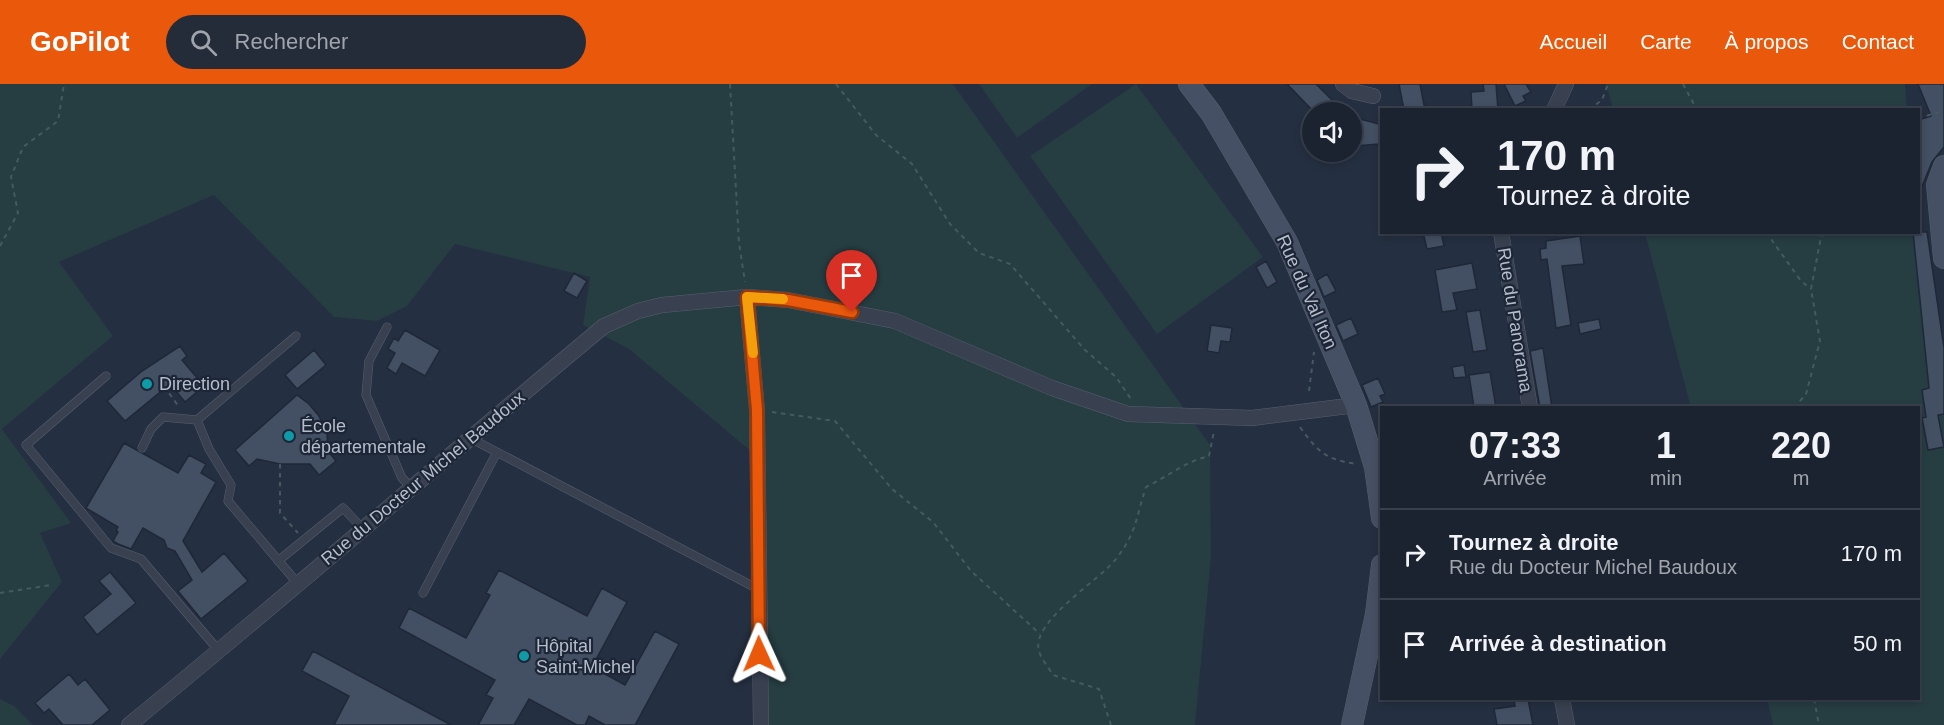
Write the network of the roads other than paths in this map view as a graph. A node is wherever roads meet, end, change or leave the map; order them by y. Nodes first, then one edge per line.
1 (1189, 84) edge
2 (1200, 84) edge
3 (1343, 84) edge
4 (1566, 84) edge
5 (1373, 96) dead end
6 (1555, 108) edge
7 (1211, 113) junction
8 (1944, 166) edge
9 (1501, 234) edge
10 (1944, 258) edge
11 (747, 297) junction
12 (387, 327) dead end
13 (296, 336) dead end
14 (106, 376) dead end
15 (1356, 405) junction
16 (1530, 406) edge
17 (197, 420) junction
18 (470, 438) junction
19 (142, 448) dead end
20 (497, 452) junction
21 (411, 487) junction
22 (1380, 503) edge
23 (362, 528) junction
24 (278, 561) junction
25 (1380, 581) edge
26 (299, 585) junction
27 (758, 589) junction
28 (423, 593) dead end
29 (219, 651) junction
30 (1562, 700) edge
31 (129, 725) edge
32 (761, 725) edge
33 (1352, 725) edge
34 (1567, 725) edge

1 - 7 street, Rue du Val Iton
2 - 7 street
3 - 5 street
4 - 6 street
7 - 15 street, Rue du Val Iton
8 - 10 street
9 - 16 street, Rue du Panorama
11 - 15 street, Rue du Docteur Michel Baudoux
11 - 18 street, Rue du Docteur Michel Baudoux
11 - 27 street
12 - 21 lane
13 - 17 lane
14 - 29 lane
15 - 22 street, Rue du Val Iton
17 - 19 lane
17 - 24 lane
18 - 20 lane
18 - 21 street, Rue du Docteur Michel Baudoux
20 - 27 lane
20 - 28 lane
21 - 23 street, Rue du Docteur Michel Baudoux
23 - 24 lane
23 - 26 street, Rue du Docteur Michel Baudoux
24 - 26 lane
25 - 33 street
26 - 29 street, Rue du Docteur Michel Baudoux
27 - 32 street
29 - 31 street, Rue du Docteur Michel Baudoux
30 - 34 street

